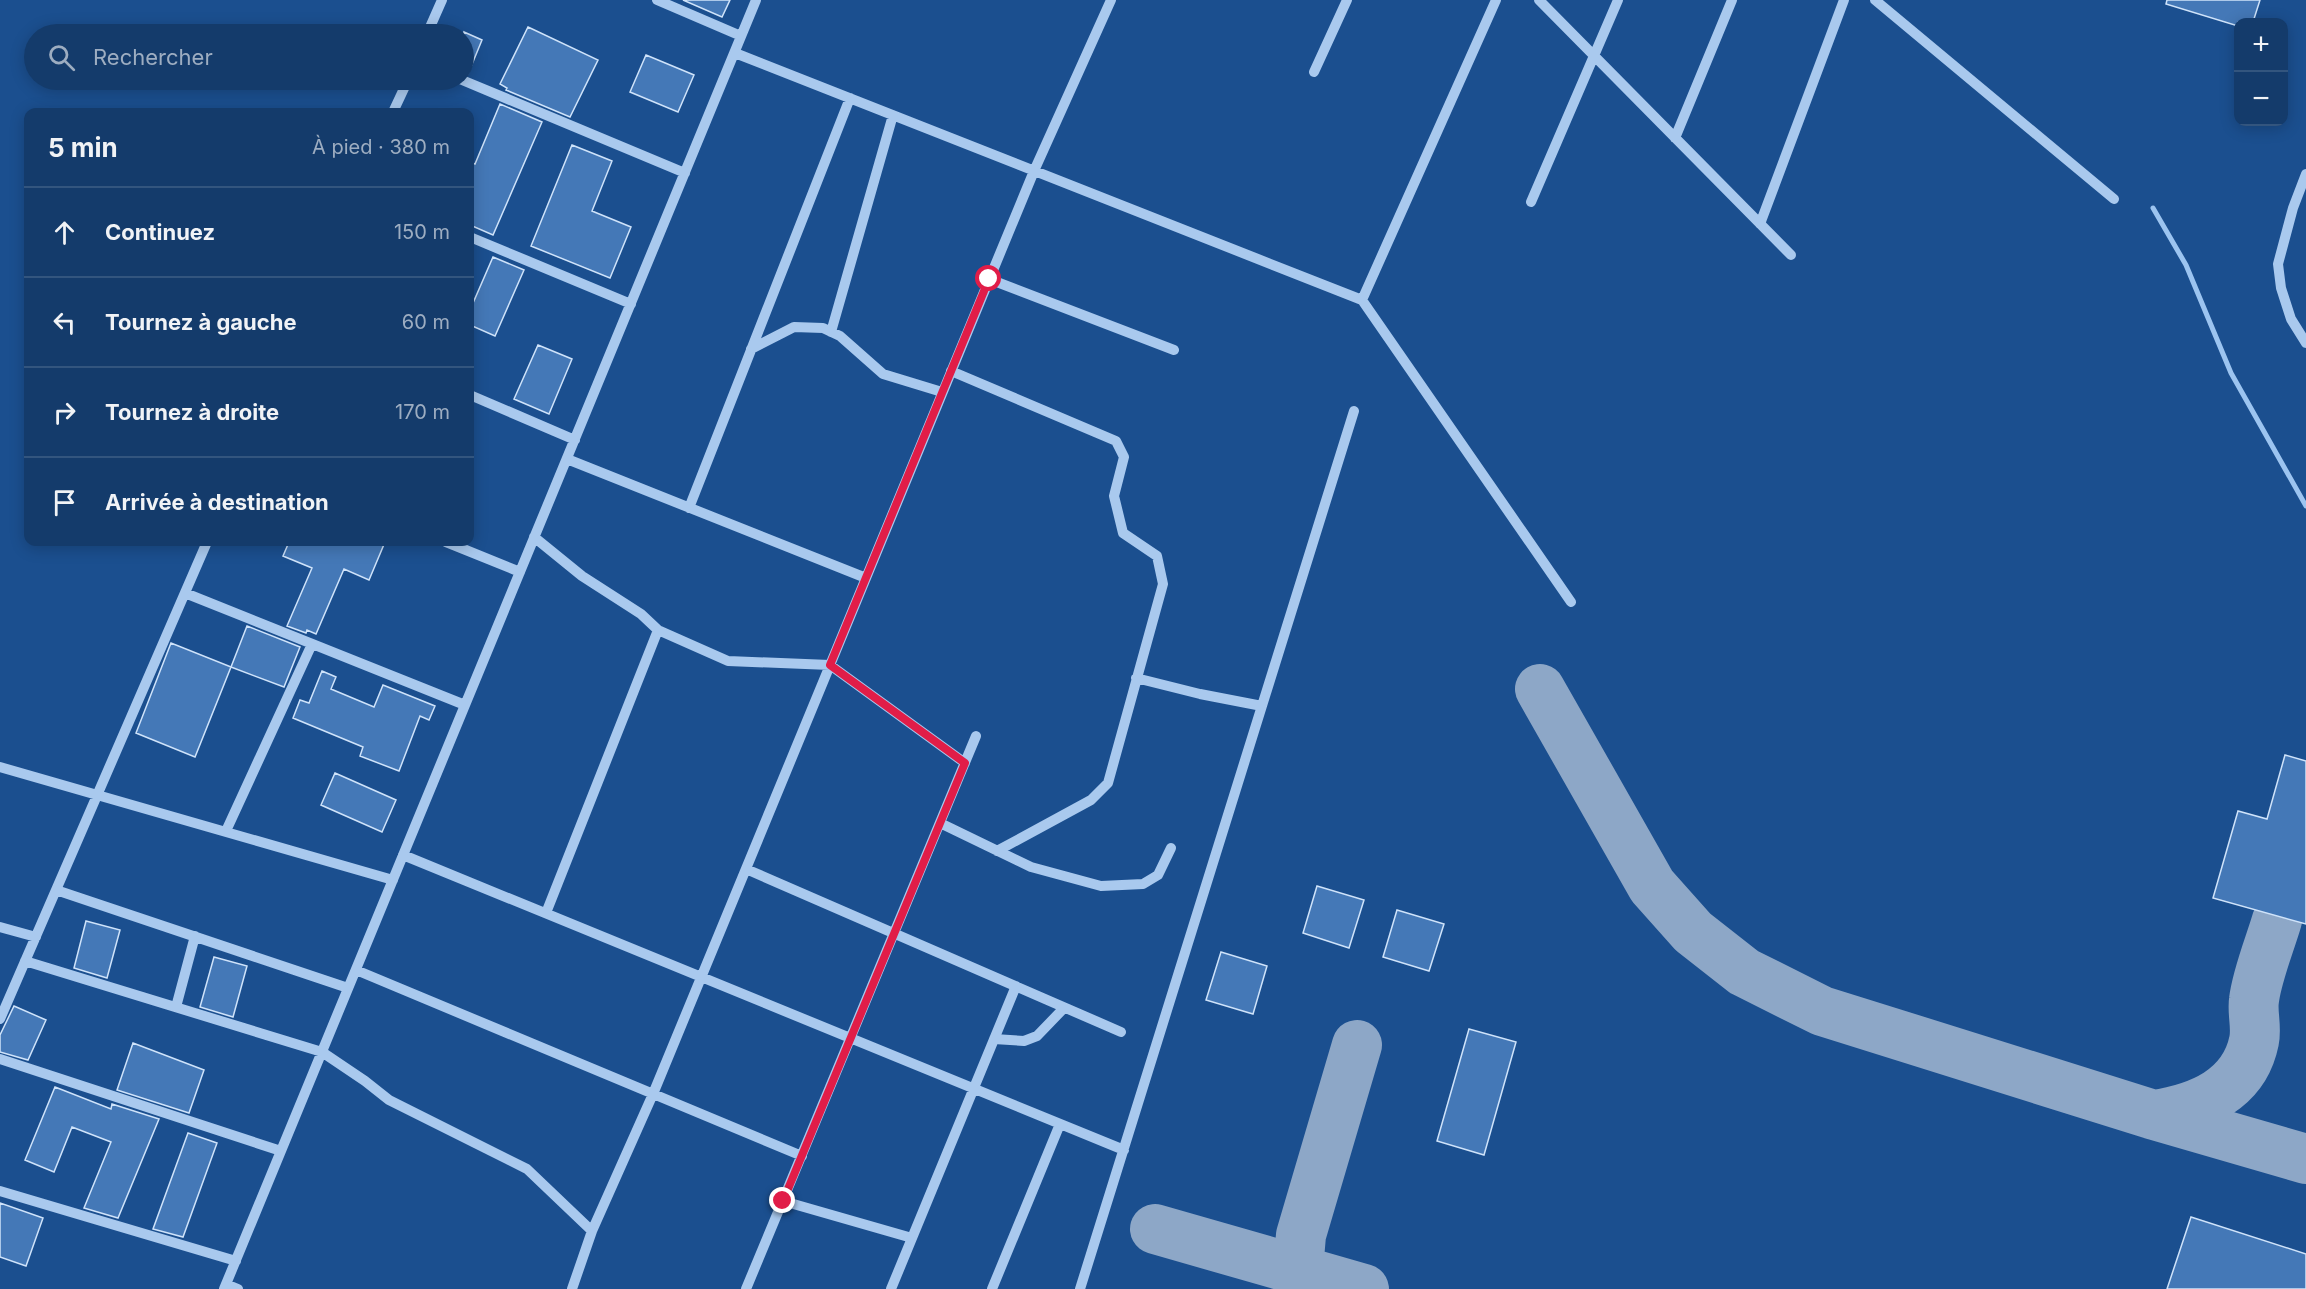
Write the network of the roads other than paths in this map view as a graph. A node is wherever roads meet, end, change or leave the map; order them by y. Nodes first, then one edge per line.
1 (442, 0) edge
2 (657, 0) edge
3 (756, 0) edge
4 (1111, 0) edge
5 (1347, 0) edge
6 (1496, 0) edge
7 (1539, 0) edge
8 (1618, 0) edge
9 (1732, 0) edge
10 (1844, 0) edge
11 (1875, 0) edge
12 (431, 24) edge
13 (741, 36) junction
14 (735, 53) junction
15 (1594, 56) junction
16 (1314, 72) dead end
17 (474, 85) edge
18 (403, 90) edge
19 (849, 98) junction
20 (395, 108) edge
21 (893, 115) junction
22 (1676, 138) junction
23 (1034, 171) junction
24 (685, 173) junction
25 (2306, 174) edge
26 (2114, 199) dead end
27 (1532, 202) dead end
28 (1760, 224) junction
29 (474, 239) edge
30 (1791, 255) dead end
31 (989, 279) junction
32 (1362, 300) junction
33 (631, 304) junction
34 (831, 332) junction
35 (2306, 343) edge
36 (751, 349) junction
37 (1174, 350) dead end
38 (951, 371) junction
39 (942, 392) junction
40 (474, 397) edge
41 (1354, 411) dead end
42 (575, 440) junction
43 (567, 459) junction
44 (689, 508) junction
45 (534, 537) junction
46 (205, 546) edge
47 (456, 546) edge
48 (520, 572) junction
49 (866, 578) junction
50 (185, 593) junction
51 (1571, 602) dead end
52 (658, 630) junction
53 (312, 644) junction
54 (830, 665) junction
55 (1136, 678) junction
56 (465, 705) junction
57 (1262, 706) junction
58 (976, 736) dead end
59 (965, 763) junction
60 (0, 767) edge
61 (97, 795) junction
62 (940, 823) junction
63 (226, 831) junction
64 (1171, 848) dead end
65 (997, 851) junction
66 (403, 855) junction
67 (746, 868) junction
68 (393, 880) junction
69 (56, 890) junction
70 (546, 913) junction
71 (0, 927) edge
72 (894, 933) junction
73 (195, 936) junction
74 (36, 938) junction
75 (25, 962) junction
76 (356, 970) junction
77 (702, 977) junction
78 (1016, 986) junction
79 (348, 988) junction
80 (176, 1007) junction
81 (1064, 1008) junction
82 (0, 1019) edge
83 (1121, 1032) dead end
84 (851, 1038) junction
85 (994, 1039) junction
86 (322, 1052) junction
87 (0, 1059) edge
88 (974, 1089) junction
89 (653, 1094) junction
90 (1060, 1124) junction
91 (1124, 1149) junction
92 (281, 1151) junction
93 (802, 1156) junction
94 (0, 1191) edge
95 (783, 1201) junction
96 (592, 1231) junction
97 (912, 1238) junction
98 (236, 1261) junction
99 (225, 1287) edge
100 (238, 1289) edge
101 (573, 1289) edge
102 (746, 1289) edge
103 (891, 1289) edge
104 (992, 1289) edge
105 (1080, 1289) edge

1 - 12 street
2 - 13 street
3 - 13 street
4 - 23 street
5 - 16 street
6 - 32 street
7 - 15 street
8 - 15 street
9 - 22 street
10 - 28 street
11 - 26 street
13 - 14 street
14 - 19 street
14 - 24 street
15 - 22 street
15 - 27 street
17 - 24 street
18 - 20 street
19 - 21 street
19 - 36 street
21 - 23 street
21 - 34 street
22 - 28 street
23 - 31 street
23 - 32 street
24 - 33 street
25 - 35 street
28 - 30 street
29 - 33 street
31 - 37 street
31 - 38 street
32 - 51 street
33 - 42 street
34 - 36 street
34 - 39 street
36 - 44 street
38 - 39 street
38 - 55 street
39 - 49 street
40 - 42 street
41 - 57 street
42 - 43 street
43 - 44 street
43 - 45 street
44 - 49 street
45 - 48 street
45 - 52 street
46 - 50 street
47 - 48 street
48 - 56 street
49 - 54 street
50 - 53 street
50 - 61 street
52 - 54 street
52 - 70 street
53 - 56 street
53 - 63 street
54 - 59 street
54 - 67 street
55 - 57 street
55 - 65 street
56 - 66 street
57 - 91 street
58 - 59 street
59 - 62 street
60 - 61 street
61 - 63 street
61 - 69 street
62 - 65 street
62 - 72 street
63 - 68 street
64 - 65 street
66 - 68 street
66 - 70 street
67 - 72 street
67 - 77 street
68 - 76 street
69 - 73 street
69 - 74 street
70 - 77 street
71 - 74 street
72 - 78 street
72 - 84 street
73 - 79 street
73 - 80 street
74 - 75 street
75 - 80 street
75 - 82 street
76 - 79 street
76 - 89 street
77 - 84 street
77 - 89 street
78 - 81 street
78 - 85 street
79 - 86 street
80 - 86 street
81 - 83 street
81 - 85 street
84 - 88 street
84 - 93 street
85 - 88 street
86 - 92 street
86 - 96 street
87 - 92 street
88 - 90 street
88 - 97 street
89 - 93 street
89 - 96 street
90 - 91 street
90 - 104 street
91 - 105 street
92 - 98 street
93 - 95 street
94 - 98 street
95 - 97 street
95 - 102 street
96 - 101 street
97 - 103 street
98 - 99 street
99 - 100 street

